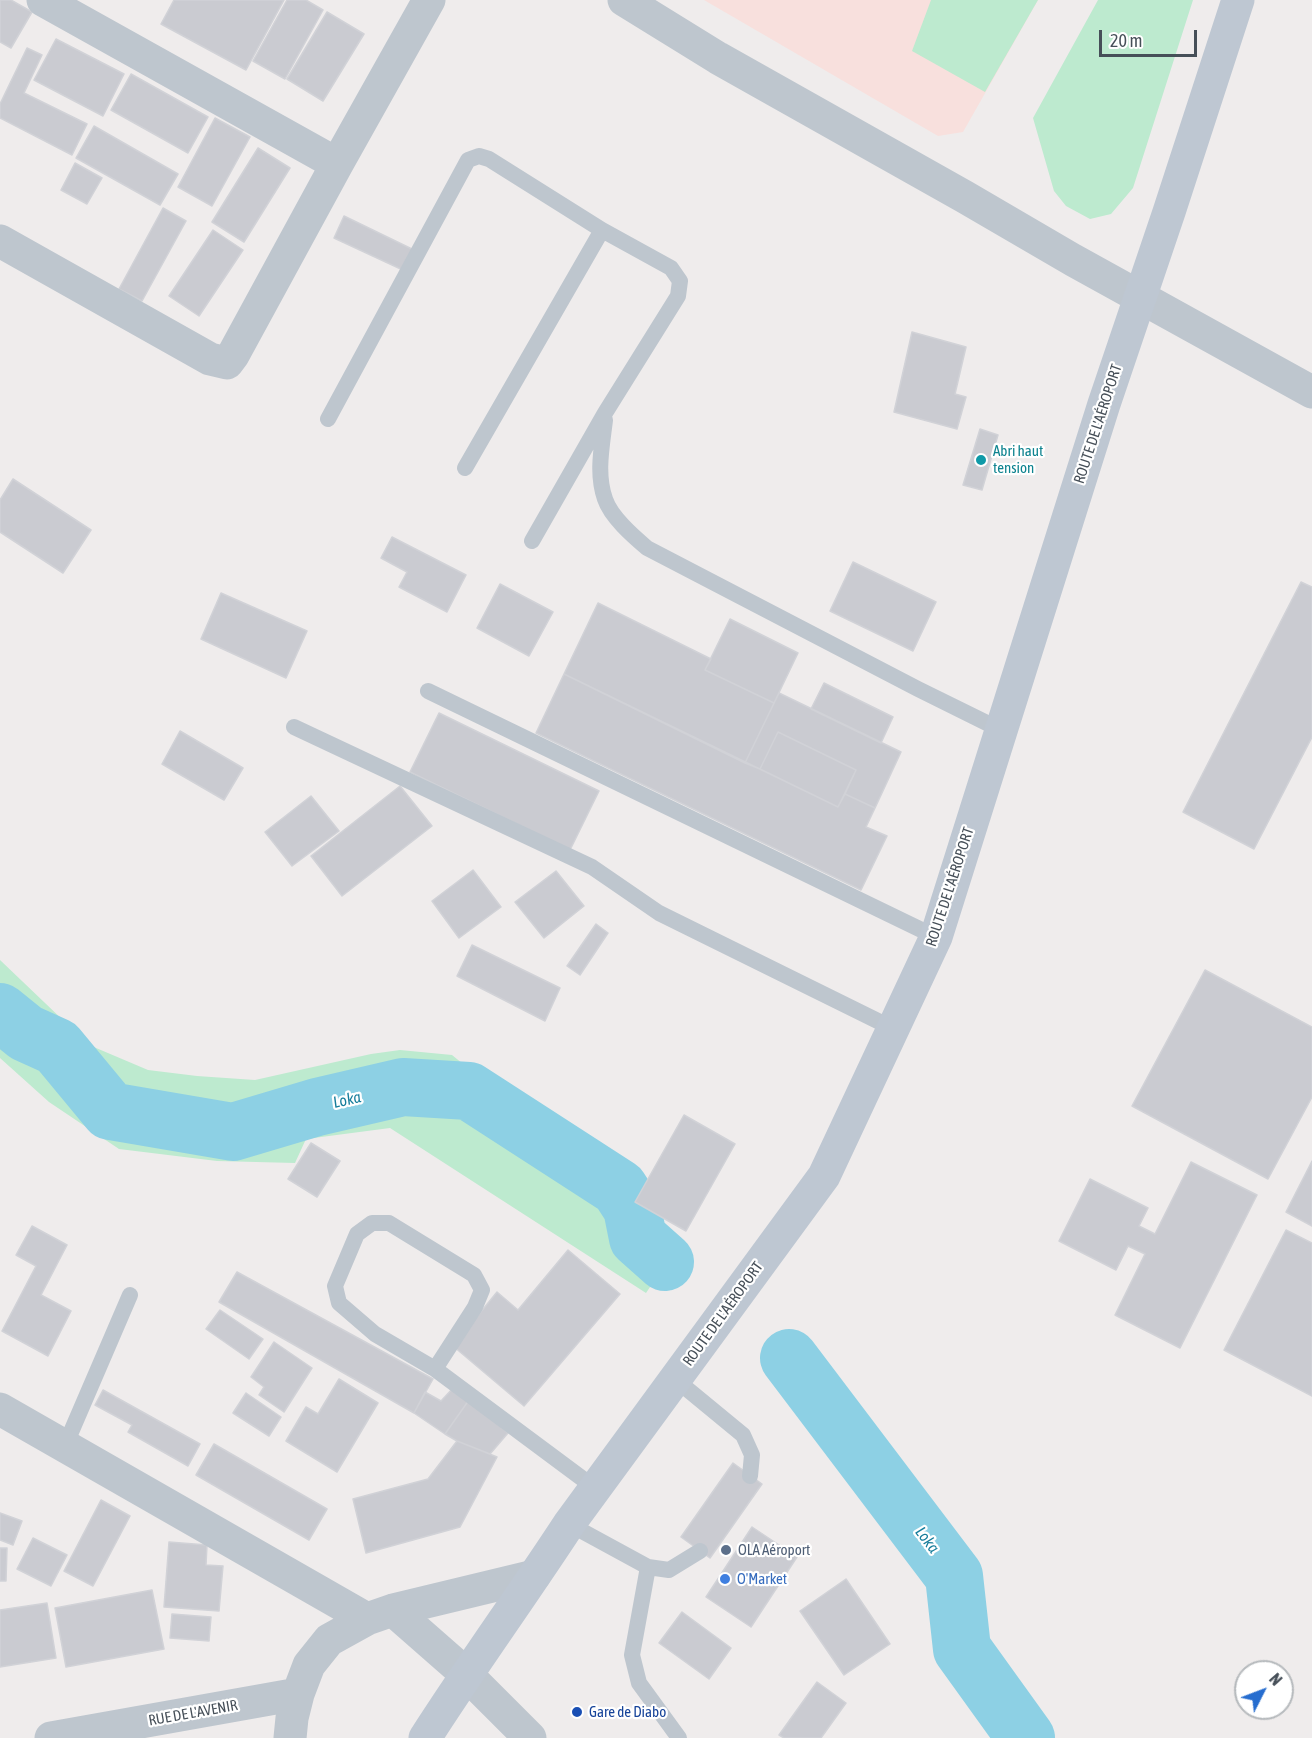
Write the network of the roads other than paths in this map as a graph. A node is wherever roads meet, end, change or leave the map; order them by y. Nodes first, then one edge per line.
1 (44, 0) edge
2 (429, 0) edge
3 (624, 0) edge
4 (1238, 0) edge
5 (337, 164) junction
6 (602, 230) junction
7 (0, 241) edge
8 (1140, 297) junction
9 (1312, 392) edge
10 (605, 413) junction
11 (328, 419) dead end
12 (465, 468) dead end
13 (532, 541) dead end
14 (428, 692) dead end
15 (294, 728) dead end
16 (1001, 730) junction
17 (936, 937) junction
18 (894, 1029) junction
19 (130, 1295) dead end
20 (435, 1369) junction
21 (675, 1379) junction
22 (0, 1409) edge
23 (65, 1446) junction
24 (750, 1476) dead end
25 (595, 1488) junction
26 (569, 1524) junction
27 (700, 1551) dead end
28 (648, 1567) junction
29 (534, 1576) junction
30 (380, 1615) junction
31 (466, 1674) junction
32 (298, 1694) junction
33 (51, 1738) edge
34 (290, 1738) edge
35 (425, 1738) edge
36 (530, 1738) edge
37 (680, 1738) edge

1 - 5 street
2 - 5 street
3 - 8 street
4 - 8 main road, ROUTE DE L'AÉROPORT
5 - 7 street
6 - 10 lane
6 - 11 lane
6 - 12 lane
8 - 9 street
8 - 16 main road, ROUTE DE L'AÉROPORT
10 - 13 lane
10 - 16 lane
14 - 17 lane
15 - 18 lane
16 - 17 main road, ROUTE DE L'AÉROPORT
17 - 18 main road, ROUTE DE L'AÉROPORT
18 - 21 main road, ROUTE DE L'AÉROPORT
19 - 23 lane
20 - 20 lane
20 - 25 lane
21 - 24 lane
21 - 25 main road, ROUTE DE L'AÉROPORT
22 - 23 street
23 - 30 street
25 - 26 main road, ROUTE DE L'AÉROPORT
26 - 28 lane
26 - 29 main road, ROUTE DE L'AÉROPORT
27 - 28 lane
28 - 37 lane
29 - 30 street
29 - 31 main road, ROUTE DE L'AÉROPORT
30 - 31 street
30 - 32 street
31 - 35 main road, ROUTE DE L'AÉROPORT
31 - 36 street
32 - 33 street, RUE DE L'AVENIR
32 - 34 street

